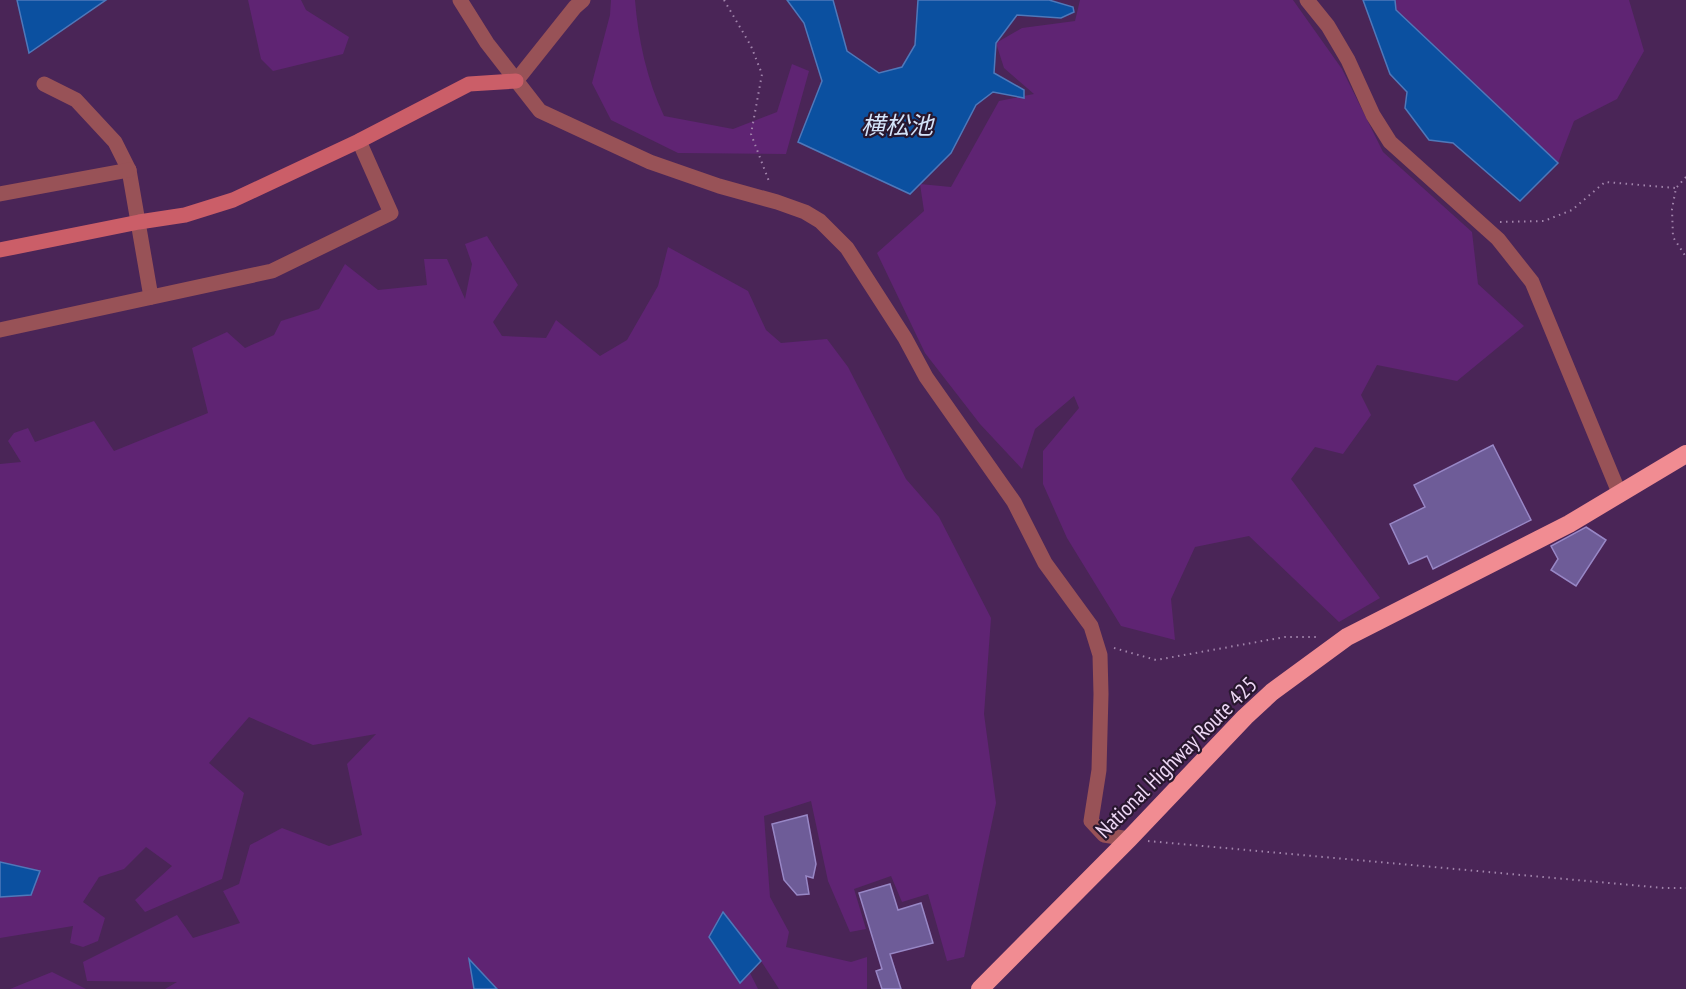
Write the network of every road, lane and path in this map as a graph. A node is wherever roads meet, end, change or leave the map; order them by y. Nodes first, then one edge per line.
1 (460, 0) edge
2 (583, 0) edge
3 (724, 0) edge
4 (1307, 0) edge
5 (516, 81) junction
6 (44, 84) dead end
7 (359, 141) junction
8 (129, 170) junction
9 (1686, 177) edge
10 (1676, 188) junction
11 (0, 194) edge
12 (777, 202) junction
13 (139, 222) junction
14 (1478, 222) junction
15 (0, 250) edge
16 (1686, 257) edge
17 (152, 297) junction
18 (0, 330) edge
19 (1686, 454) edge
20 (1620, 495) junction
21 (1347, 638) junction
22 (1096, 644) junction
23 (1129, 839) junction
24 (1686, 888) edge
25 (980, 989) edge

1 - 5 street
2 - 5 street
3 - 12 path
4 - 14 street
5 - 7 street
5 - 12 street
6 - 8 street
7 - 13 street
7 - 17 street
8 - 11 street
8 - 13 street
9 - 10 path
10 - 14 path
10 - 16 path
12 - 22 street
13 - 15 street
13 - 17 street
14 - 20 street
17 - 18 street
19 - 20 highway, National Highway Route 425
20 - 21 highway, National Highway Route 425
21 - 22 path
21 - 23 highway, National Highway Route 425
22 - 23 street
23 - 24 path
23 - 25 highway, National Highway Route 425

